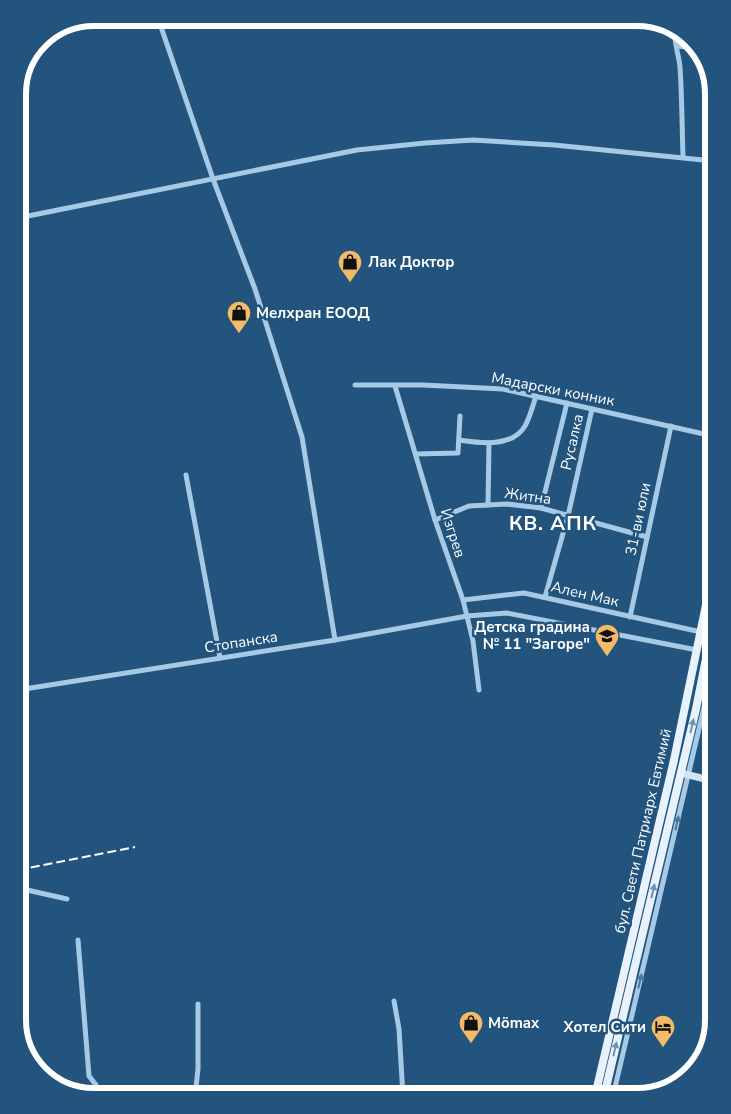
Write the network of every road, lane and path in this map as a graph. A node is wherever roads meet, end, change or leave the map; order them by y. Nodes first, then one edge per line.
1 (161, 26) edge
2 (675, 38) edge
3 (677, 46) junction
4 (686, 47) edge
5 (683, 157) junction
6 (705, 160) edge
7 (212, 179) junction
8 (26, 216) edge
9 (355, 385) dead end
10 (395, 386) junction
11 (536, 396) junction
12 (567, 403) junction
13 (592, 409) junction
14 (460, 416) dead end
15 (671, 426) junction
16 (705, 434) edge
17 (459, 440) junction
18 (489, 443) junction
19 (416, 454) junction
20 (186, 475) dead end
21 (488, 505) junction
22 (541, 508) junction
23 (568, 516) junction
24 (436, 520) junction
25 (647, 537) junction
26 (545, 597) junction
27 (463, 600) junction
28 (705, 613) edge
29 (467, 616) junction
30 (630, 617) junction
31 (701, 632) junction
32 (335, 640) junction
33 (697, 650) junction
34 (220, 658) junction
35 (705, 665) edge
36 (705, 686) edge
37 (26, 689) edge
38 (700, 689) junction
39 (479, 690) dead end
40 (705, 707) edge
41 (676, 752) junction
42 (685, 774) junction
43 (705, 779) edge
44 (668, 786) junction
45 (26, 890) edge
46 (67, 898) dead end
47 (78, 940) dead end
48 (394, 1001) dead end
49 (198, 1004) dead end
50 (96, 1088) edge
51 (196, 1088) edge
52 (403, 1088) edge
53 (597, 1088) edge
54 (606, 1088) edge
55 (615, 1088) edge

1 - 7 street
2 - 3 street
3 - 4 street
3 - 5 street
5 - 6 street
5 - 7 street
7 - 8 street
7 - 32 street
9 - 10 street, Мадарски конник
10 - 11 street, Мадарски конник
10 - 19 street, Изгрев
11 - 12 street, Мадарски конник
11 - 18 street
12 - 13 street, Мадарски конник
12 - 22 street
13 - 15 street, Мадарски конник
13 - 23 street, Русалка
14 - 17 street
15 - 16 street, Мадарски конник
15 - 25 street, 31-ви юли
17 - 18 street
17 - 19 street
18 - 21 street
19 - 24 street, Изгрев
20 - 34 street
21 - 22 street, Житна
21 - 24 street, Житна
22 - 23 street, Житна
23 - 25 street, Житна
23 - 26 street, Русалка
24 - 27 street, Изгрев
25 - 30 street, 31-ви юли
26 - 27 street, Ален Мак
26 - 30 street, Ален Мак
27 - 29 street, Изгрев
28 - 31 main road, бул. Свети Патриарх Евтимий
29 - 32 street, Стопанска
29 - 33 street, Стопанска
29 - 39 street, Изгрев
30 - 31 street, Ален Мак
31 - 33 main road, бул. Свети Патриарх Евтимий
32 - 34 street, Стопанска
33 - 41 main road, бул. Свети Патриарх Евтимий
34 - 37 street, Стопанска
35 - 38 main road, бул. Свети Патриарх Евтимий
36 - 38 street
42 -> 38 main road, бул. Свети Патриарх Евтимий
40 - 42 street
41 - 42 main road
41 - 44 main road, бул. Свети Патриарх Евтимий
42 - 43 main road
42 - 44 main road
54 -> 42 main road, бул. Свети Патриарх Евтимий
55 -> 42 street
44 - 53 main road, бул. Свети Патриарх Евтимий
45 - 46 street
47 - 50 street
48 - 52 street
49 - 51 street

